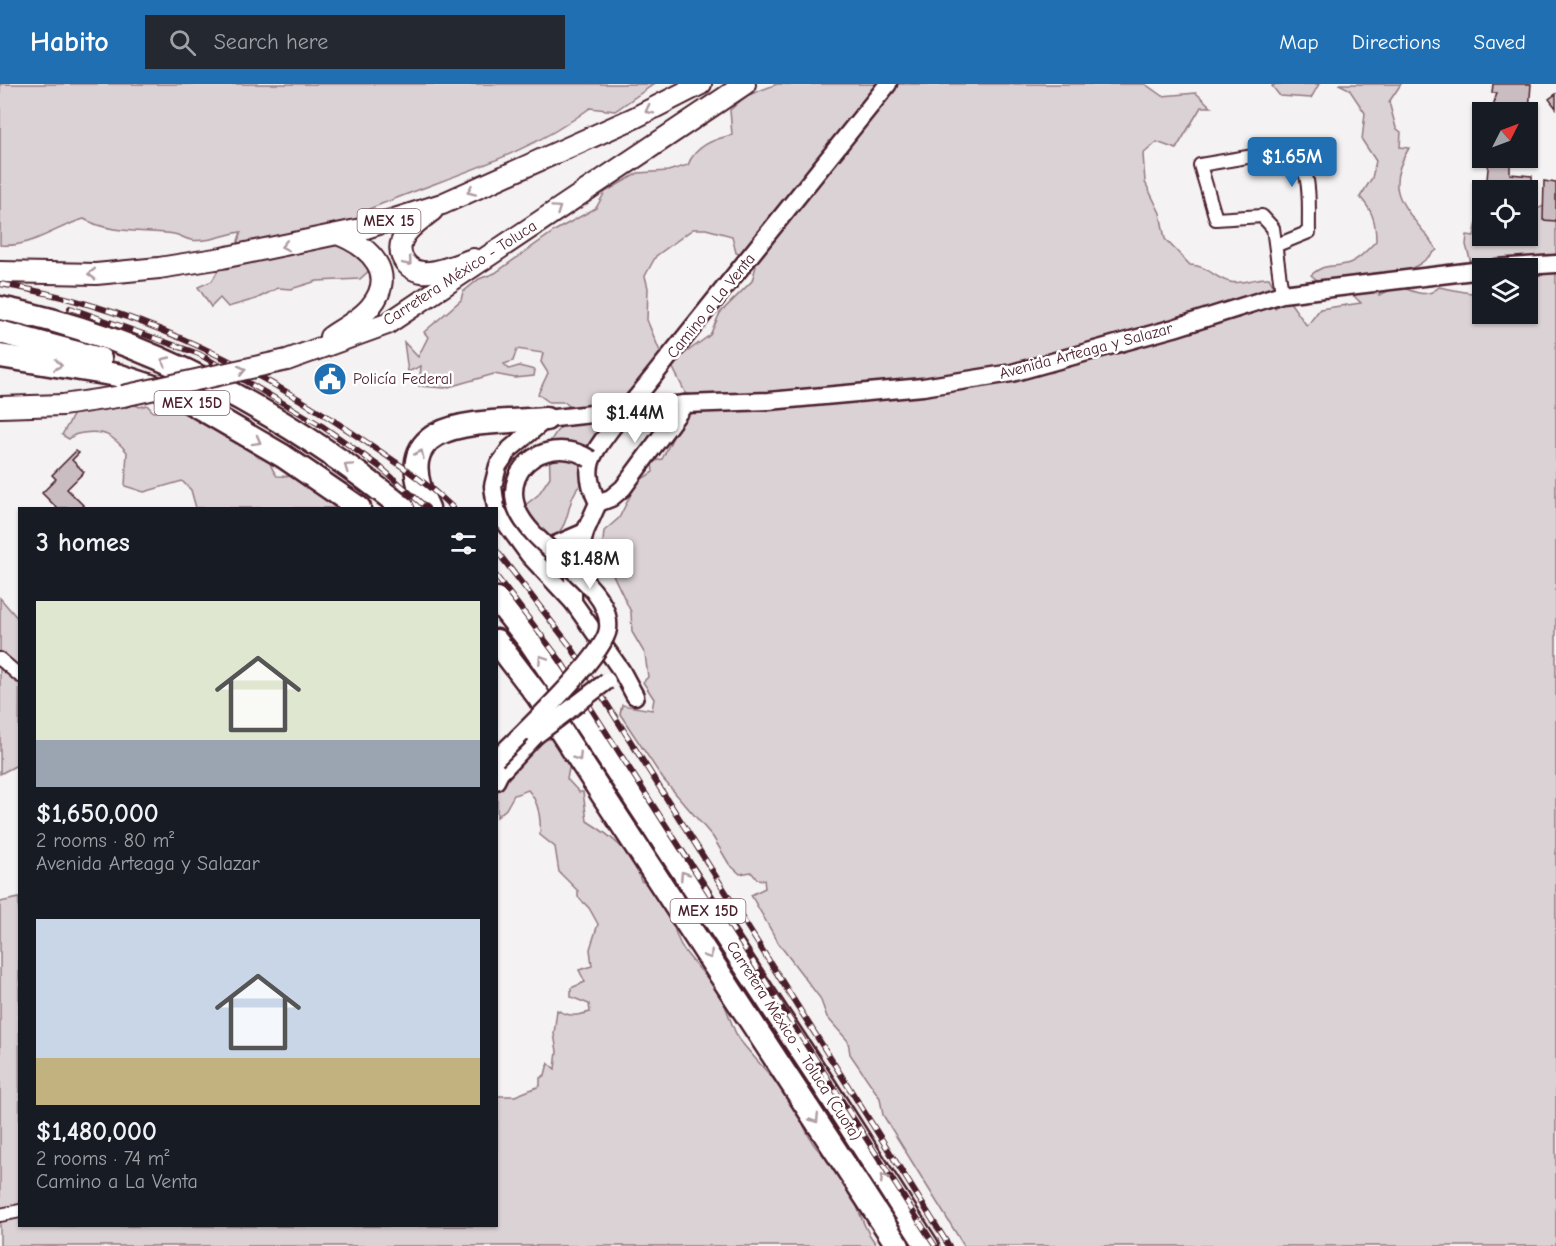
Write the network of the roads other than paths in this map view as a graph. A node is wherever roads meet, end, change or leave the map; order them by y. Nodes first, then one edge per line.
1 (701, 84) edge
2 (745, 84) edge
3 (888, 84) edge
4 (442, 204) junction
5 (340, 235) junction
6 (1277, 245) junction
7 (492, 253) junction
8 (1556, 264) edge
9 (1538, 265) edge
10 (1472, 271) edge
11 (0, 272) edge
12 (1282, 294) junction
13 (0, 308) edge
14 (0, 332) edge
15 (0, 340) edge
16 (36, 342) junction
17 (311, 351) junction
18 (0, 356) edge
19 (685, 404) junction
20 (1, 408) edge
21 (546, 419) junction
22 (326, 452) junction
23 (590, 459) junction
24 (598, 503) junction
25 (358, 507) edge
26 (402, 507) edge
27 (428, 507) edge
28 (496, 507) edge
29 (498, 512) edge
30 (585, 532) junction
31 (529, 555) junction
32 (498, 602) edge
33 (573, 602) junction
34 (498, 644) edge
35 (0, 659) edge
36 (621, 670) junction
37 (18, 674) edge
38 (636, 696) dead end
39 (498, 757) edge
40 (498, 777) edge
41 (18, 1211) edge
42 (0, 1215) edge
43 (898, 1246) edge
44 (927, 1246) edge

1 -> 4 main road, MEX 15
7 -> 2 main road, Carretera México - Toluca
3 - 23 street, Camino a La Venta, bridge
4 - 5 main road, MEX 15
4 -> 7 main road
5 -> 11 main road, MEX 15
5 - 17 main road
6 - 6 street
6 - 12 street
7 - 17 main road, Carretera México - Toluca
8 - 9 street
10 - 12 street, Avenida Arteaga y Salazar
12 - 19 street, Avenida Arteaga y Salazar
22 -> 13 highway, MEX 15D
14 - 16 highway
15 - 16 highway
16 - 22 highway, MEX 15D
20 -> 17 main road, Carretera México - Toluca, bridge
18 -> 25 highway, MEX 15D
19 - 21 street, Avenida Arteaga y Salazar
19 - 24 street
27 -> 21 highway
21 - 28 street
26 -> 22 highway, MEX 15D
23 - 24 street
23 - 39 street, bridge
24 - 30 street
29 - 31 street
30 - 31 street
30 - 33 street
31 - 33 street
44 -> 32 highway, Carretera México - Toluca (Cuota) / MEX 15D
33 - 36 street
34 -> 43 highway, Carretera México - Toluca (Cuota) / MEX 15D
35 - 37 street
36 - 38 street
36 - 40 street, bridge
41 - 42 street

